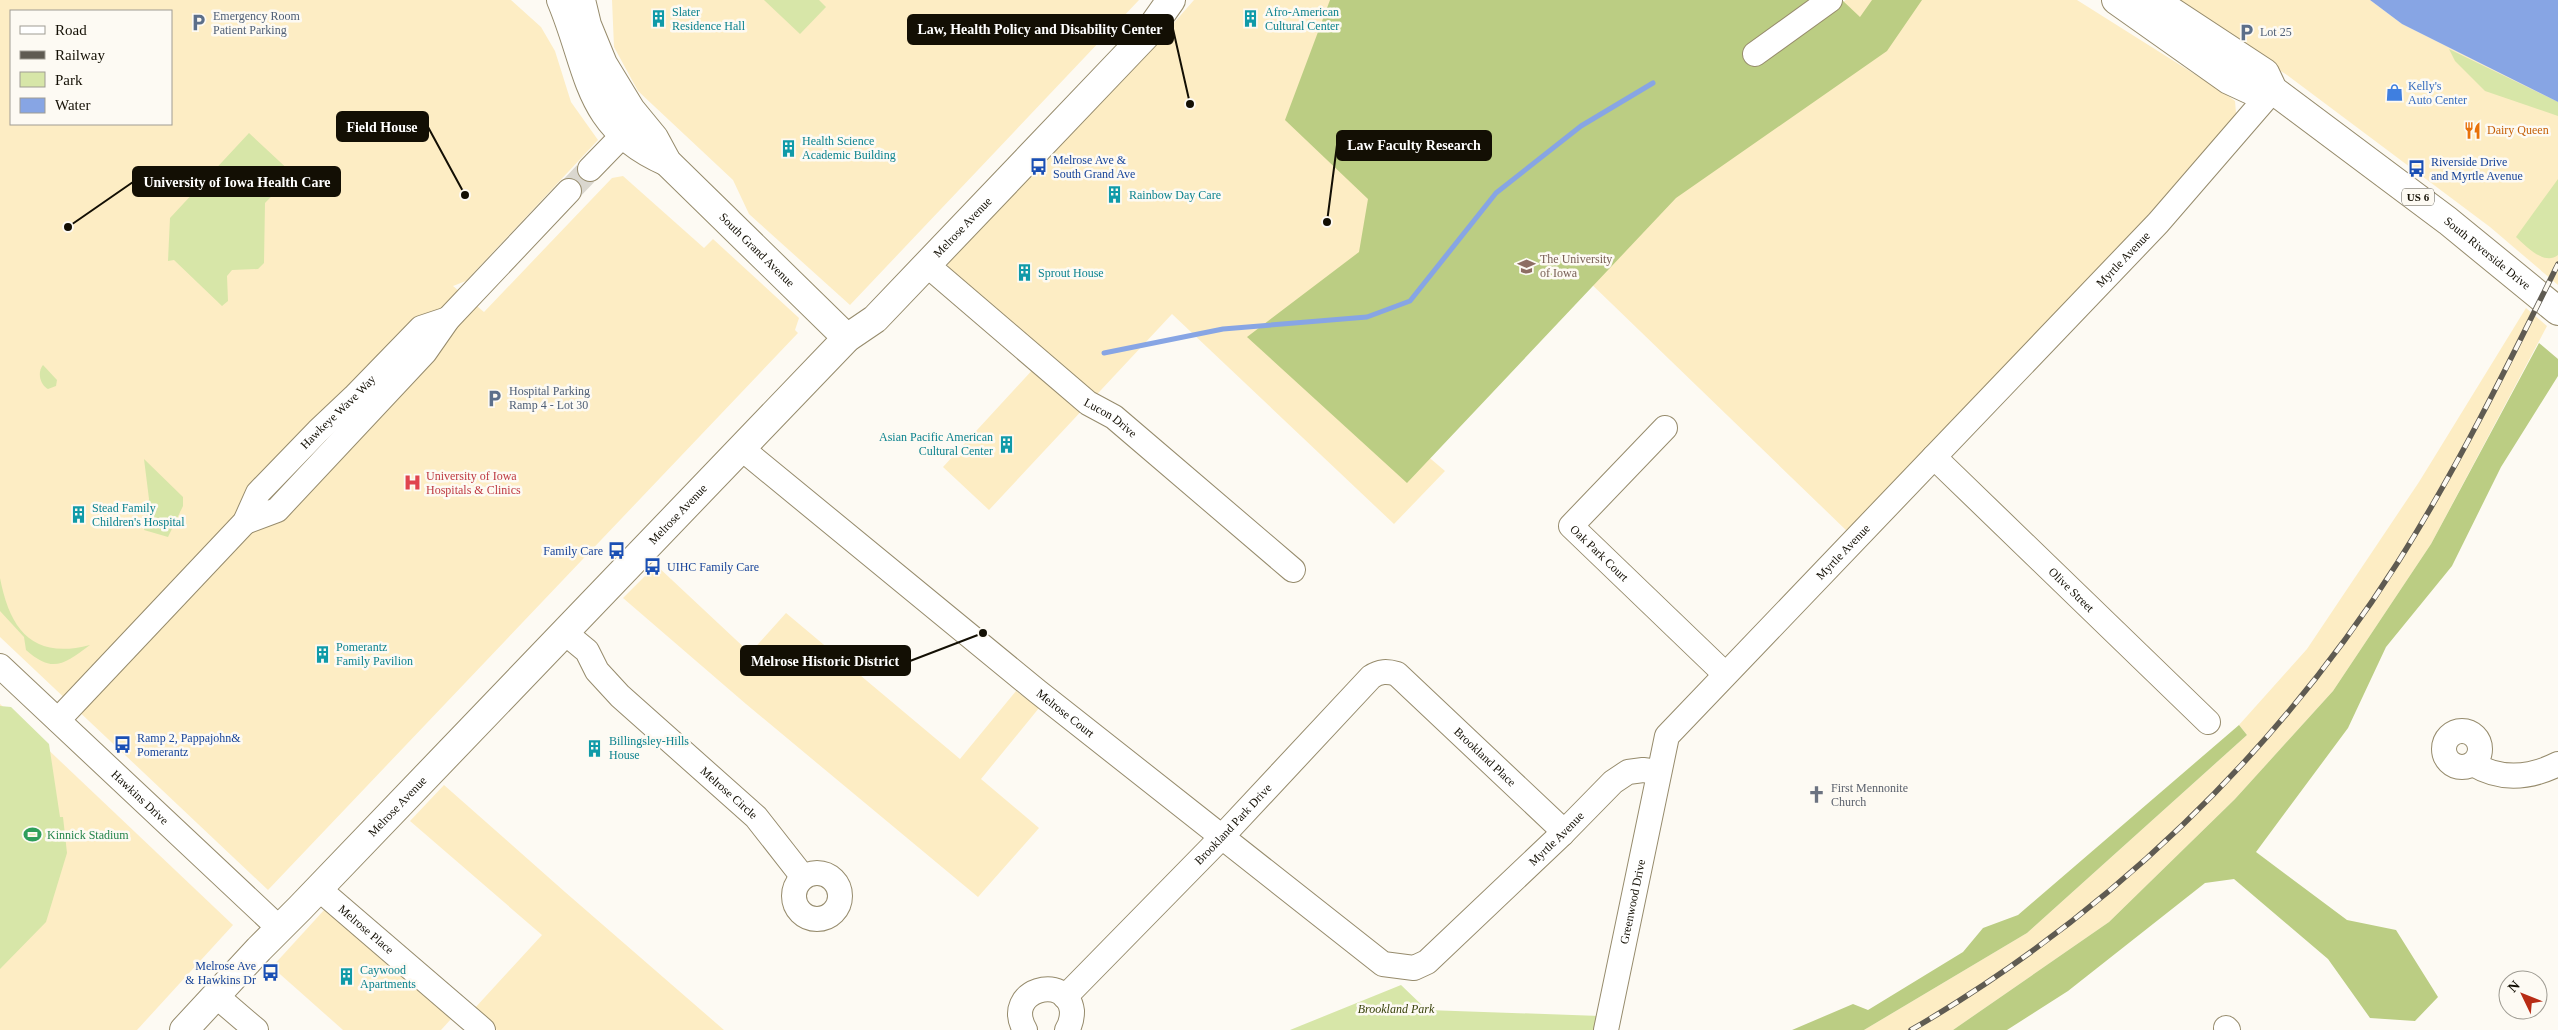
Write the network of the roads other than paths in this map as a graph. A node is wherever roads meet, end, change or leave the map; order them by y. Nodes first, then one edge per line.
1 (561, 0) edge
2 (581, 0) edge
3 (1171, 0) edge
4 (1830, 0) edge
5 (2116, 0) edge
6 (2154, 0) edge
7 (1755, 54) dead end
8 (2273, 90) junction
9 (623, 136) junction
10 (667, 162) junction
11 (590, 169) tunnel mouth
12 (569, 191) tunnel mouth
13 (928, 265) junction
14 (2558, 311) edge
15 (847, 338) junction
16 (1665, 428) dead end
17 (741, 448) junction
18 (1934, 457) junction
19 (1293, 570) dead end
20 (564, 632) junction
21 (0, 666) edge
22 (1725, 674) junction
23 (1405, 681) joint
24 (58, 720) junction
25 (2208, 722) dead end
26 (2473, 764) dead end
27 (2558, 764) edge
28 (1658, 772) junction
29 (1562, 834) junction
30 (1222, 837) junction
31 (803, 877) dead end
32 (319, 888) junction
33 (280, 929) junction
34 (1395, 967) joint
35 (215, 995) junction
36 (1066, 997) junction
37 (184, 1030) edge
38 (256, 1030) edge
39 (484, 1030) edge
40 (1025, 1030) edge
41 (1067, 1030) edge
42 (1606, 1030) edge

1 - 9 main road, South Grand Avenue
2 - 10 main road, South Grand Avenue
3 - 13 main road, Melrose Avenue
4 - 7 street
5 - 8 main road
6 - 8 main road, South Riverside Drive / US 6
8 - 14 main road, South Riverside Drive / US 6
8 - 18 street, Myrtle Avenue
9 - 10 main road, South Grand Avenue
9 - 11 street
10 - 15 main road, South Grand Avenue
12 - 24 street, Hawkeye Wave Way
13 - 15 main road, Melrose Avenue
13 - 19 street, Lucon Drive
15 - 17 main road, Melrose Avenue
16 - 22 street, Oak Park Court
17 - 20 main road, Melrose Avenue
17 - 30 street, Melrose Court
18 - 22 street, Myrtle Avenue
18 - 25 street, Olive Street
20 - 31 street, Melrose Circle
20 - 32 main road, Melrose Avenue
21 - 24 street, Hawkins Drive
22 - 28 street, Myrtle Avenue
23 - 29 street, Brookland Place
23 - 30 street, Brookland Park Drive
24 - 33 street, Hawkins Drive
26 - 27 street
28 - 29 street, Myrtle Avenue
28 - 42 street, Greenwood Drive
29 - 34 street, Myrtle Avenue
30 - 34 street, Melrose Court
30 - 36 street, Brookland Park Drive
32 - 33 main road, Melrose Avenue
32 - 39 street, Melrose Place
33 - 35 main road, Melrose Avenue
35 - 37 main road, Melrose Avenue
35 - 38 street
36 - 40 street
36 - 41 street

